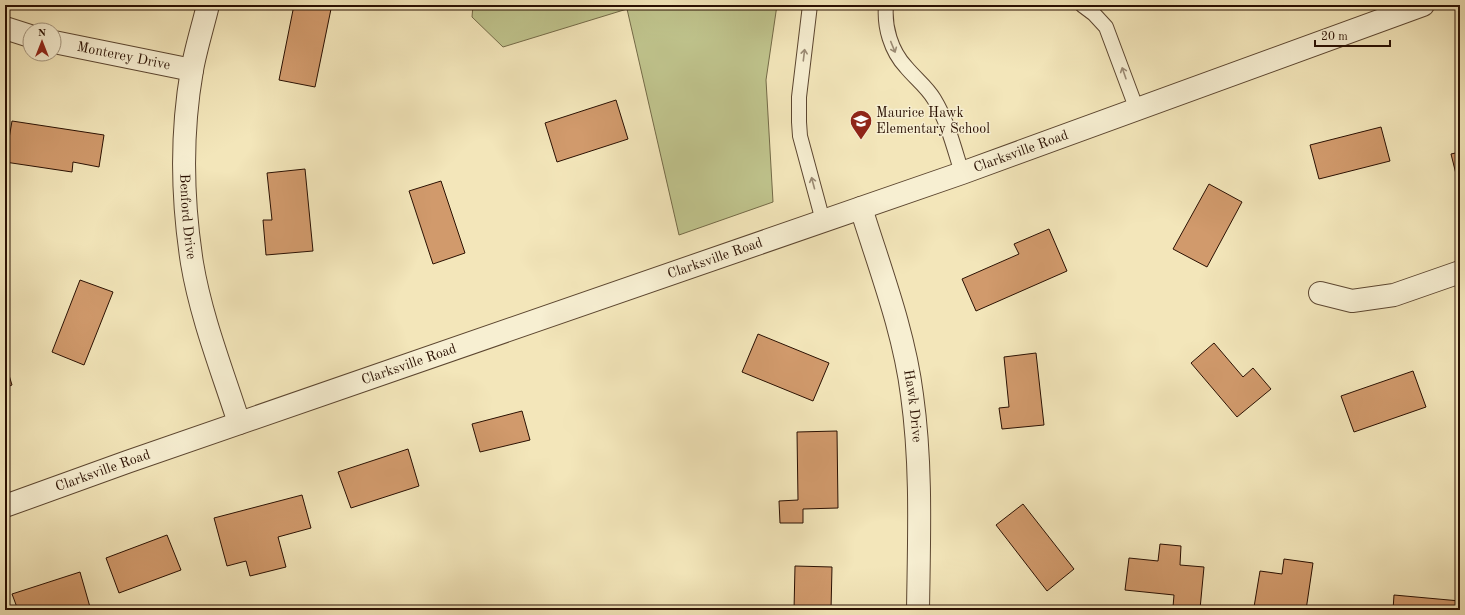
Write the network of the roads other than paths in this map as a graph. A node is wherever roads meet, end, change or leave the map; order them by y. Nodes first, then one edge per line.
1 (208, 5) edge
2 (810, 5) edge
3 (1082, 5) edge
4 (1415, 6) edge
5 (886, 7) edge
6 (5, 28) edge
7 (22, 33) edge
8 (62, 44) edge
9 (192, 70) junction
10 (1137, 110) junction
11 (962, 173) junction
12 (861, 208) junction
13 (823, 221) junction
14 (1460, 272) edge
15 (1320, 293) dead end
16 (239, 423) junction
17 (5, 506) edge
18 (918, 610) edge

1 - 9 street, Benford Drive
13 -> 2 lane
10 -> 3 lane
4 - 10 street, Clarksville Road
5 -> 11 lane
6 - 7 street
8 - 9 street, Monterey Drive
9 - 16 street, Benford Drive
10 - 11 street, Clarksville Road
11 - 12 street, Clarksville Road
12 - 13 street, Clarksville Road
12 - 18 street, Hawk Drive
13 - 16 street, Clarksville Road
14 - 15 street
16 - 17 street, Clarksville Road

